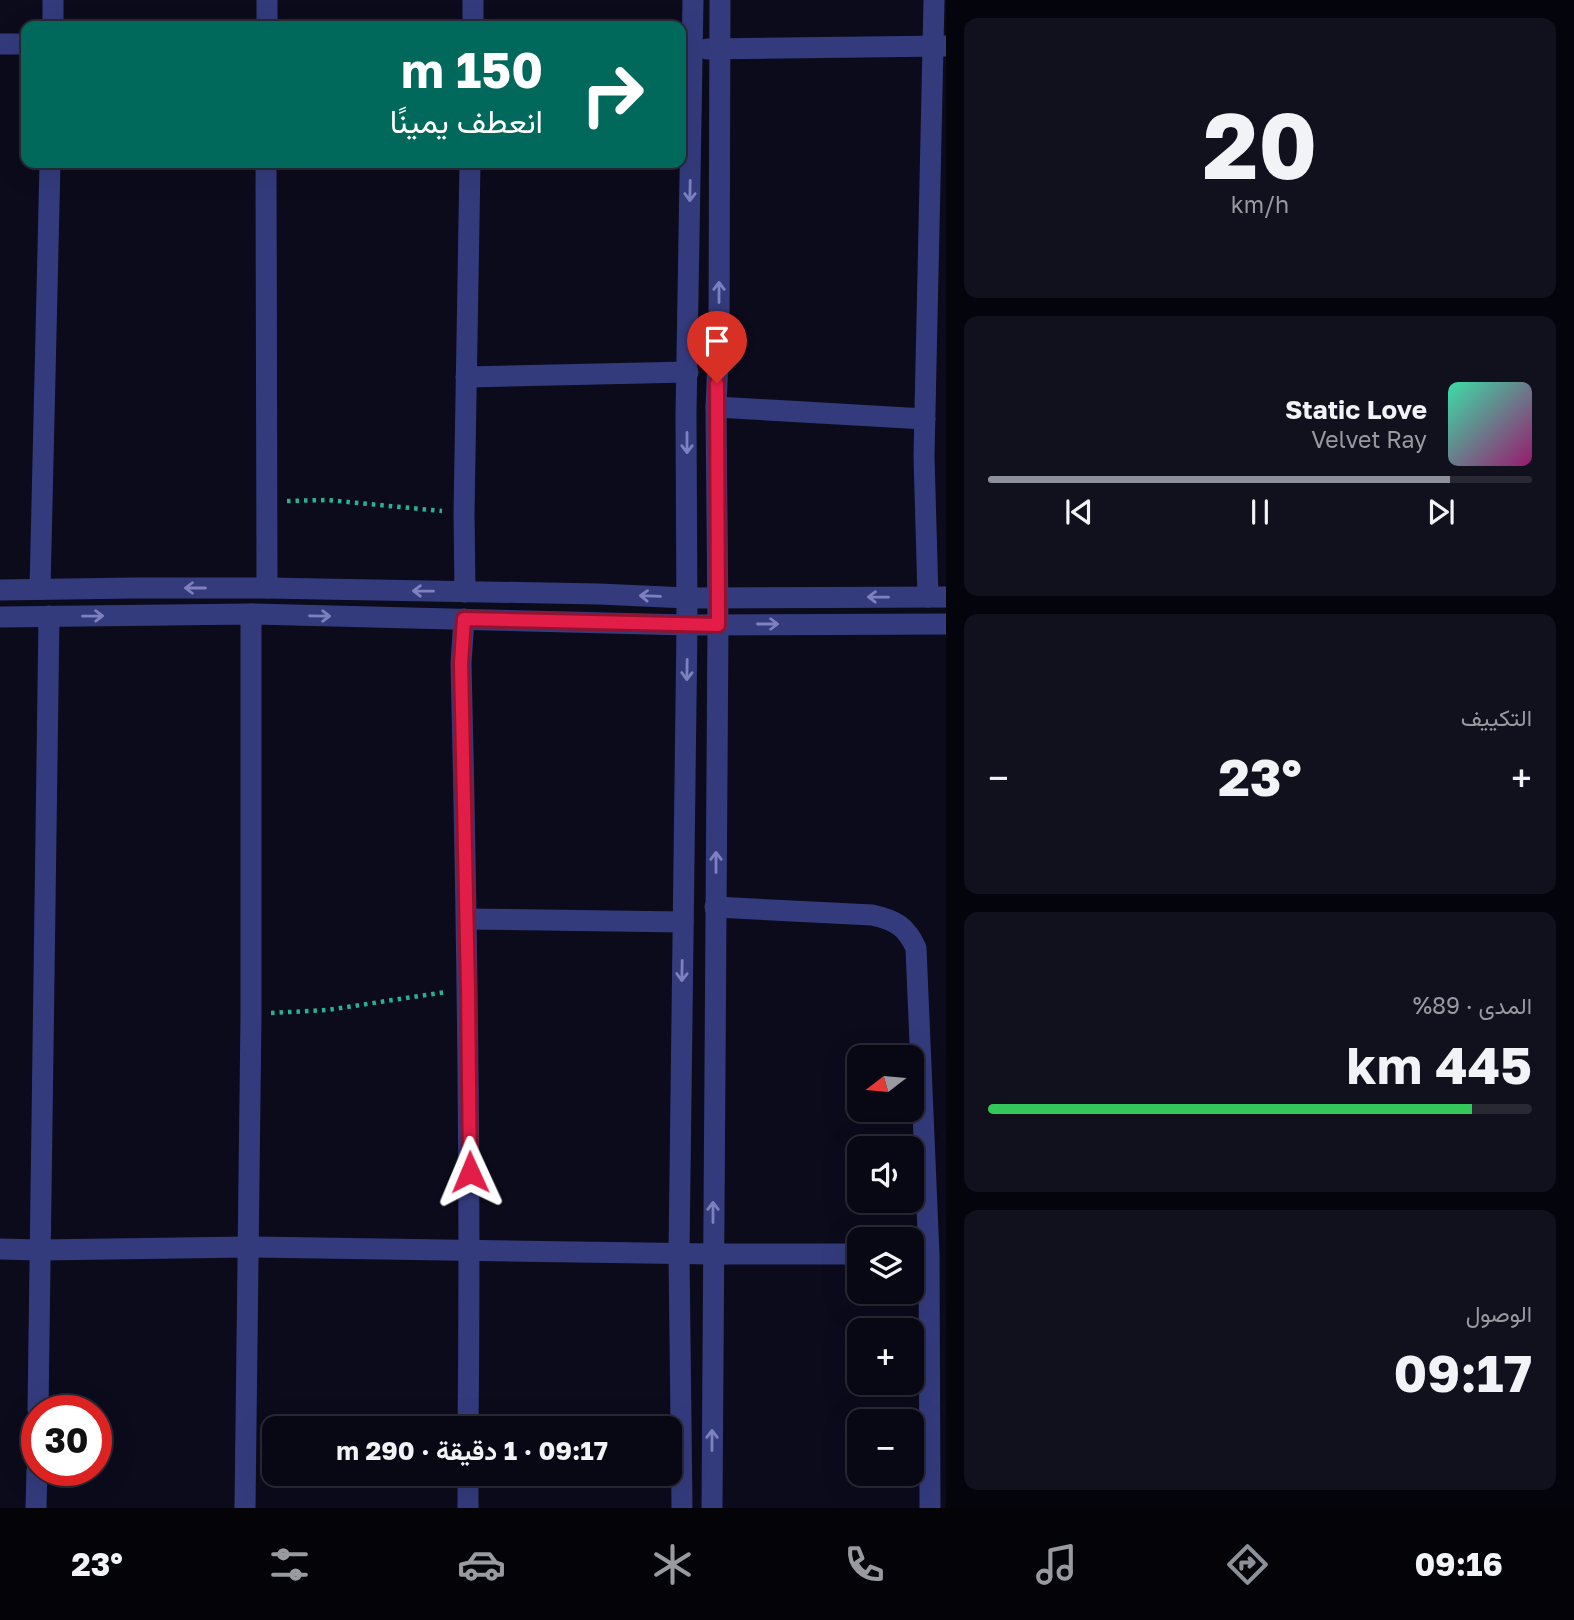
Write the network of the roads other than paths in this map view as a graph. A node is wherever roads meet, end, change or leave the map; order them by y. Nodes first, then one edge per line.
1 (53, 0) edge
2 (267, 0) edge
3 (473, 0) edge
4 (693, 0) edge
5 (720, 0) edge
6 (934, 0) edge
7 (53, 21) edge
8 (267, 21) edge
9 (472, 21) edge
10 (0, 44) edge
11 (21, 44) edge
12 (940, 46) edge
13 (719, 48) junction
14 (686, 49) edge
15 (50, 168) edge
16 (266, 168) edge
17 (470, 168) edge
18 (688, 372) junction
19 (466, 376) junction
20 (716, 407) junction
21 (925, 419) junction
22 (267, 588) junction
23 (40, 589) junction
24 (0, 590) edge
25 (465, 592) junction
26 (717, 597) junction
27 (937, 597) edge
28 (687, 598) junction
29 (251, 614) junction
30 (50, 616) junction
31 (0, 617) edge
32 (464, 619) junction
33 (946, 624) edge
34 (687, 625) junction
35 (718, 625) junction
36 (715, 907) junction
37 (467, 919) junction
38 (683, 922) junction
39 (248, 1247) junction
40 (0, 1250) edge
41 (40, 1250) junction
42 (470, 1250) junction
43 (679, 1253) junction
44 (713, 1254) junction
45 (847, 1254) edge
46 (929, 1255) edge
47 (38, 1395) edge
48 (468, 1416) edge
49 (37, 1486) edge
50 (468, 1486) edge
51 (36, 1508) edge
52 (245, 1508) edge
53 (468, 1508) edge
54 (682, 1508) edge
55 (712, 1508) edge
56 (930, 1508) edge

1 - 7 street
2 - 8 street
3 - 9 street
4 - 14 street
5 - 13 street
6 - 12 street
10 - 11 street
12 - 13 street
12 - 21 street
13 - 14 street
20 -> 13 street
14 -> 18 street
15 - 23 street
16 - 22 street
17 - 19 street
18 - 19 street
18 -> 28 street
19 - 25 street
20 - 21 street
20 - 26 street
21 - 27 street
22 -> 23 street
25 -> 22 street
23 - 24 street
28 -> 25 street
27 -> 26 street
26 - 28 street
26 - 35 street
28 - 34 street
30 -> 29 street
29 -> 32 street
29 - 39 street
30 - 31 street
30 - 41 street
32 - 34 street
32 - 37 street
35 -> 33 street
34 - 35 street
34 -> 38 street
36 -> 35 street
44 -> 36 street
36 - 46 street
37 - 38 street
37 - 42 street
38 -> 43 street
39 - 41 street
39 - 42 street
39 - 52 street
40 - 41 street
41 - 47 street
42 - 43 street
42 - 48 street
43 - 44 street
43 - 54 street
44 - 45 street
55 -> 44 street
46 - 56 street
49 - 51 street
50 - 53 street

